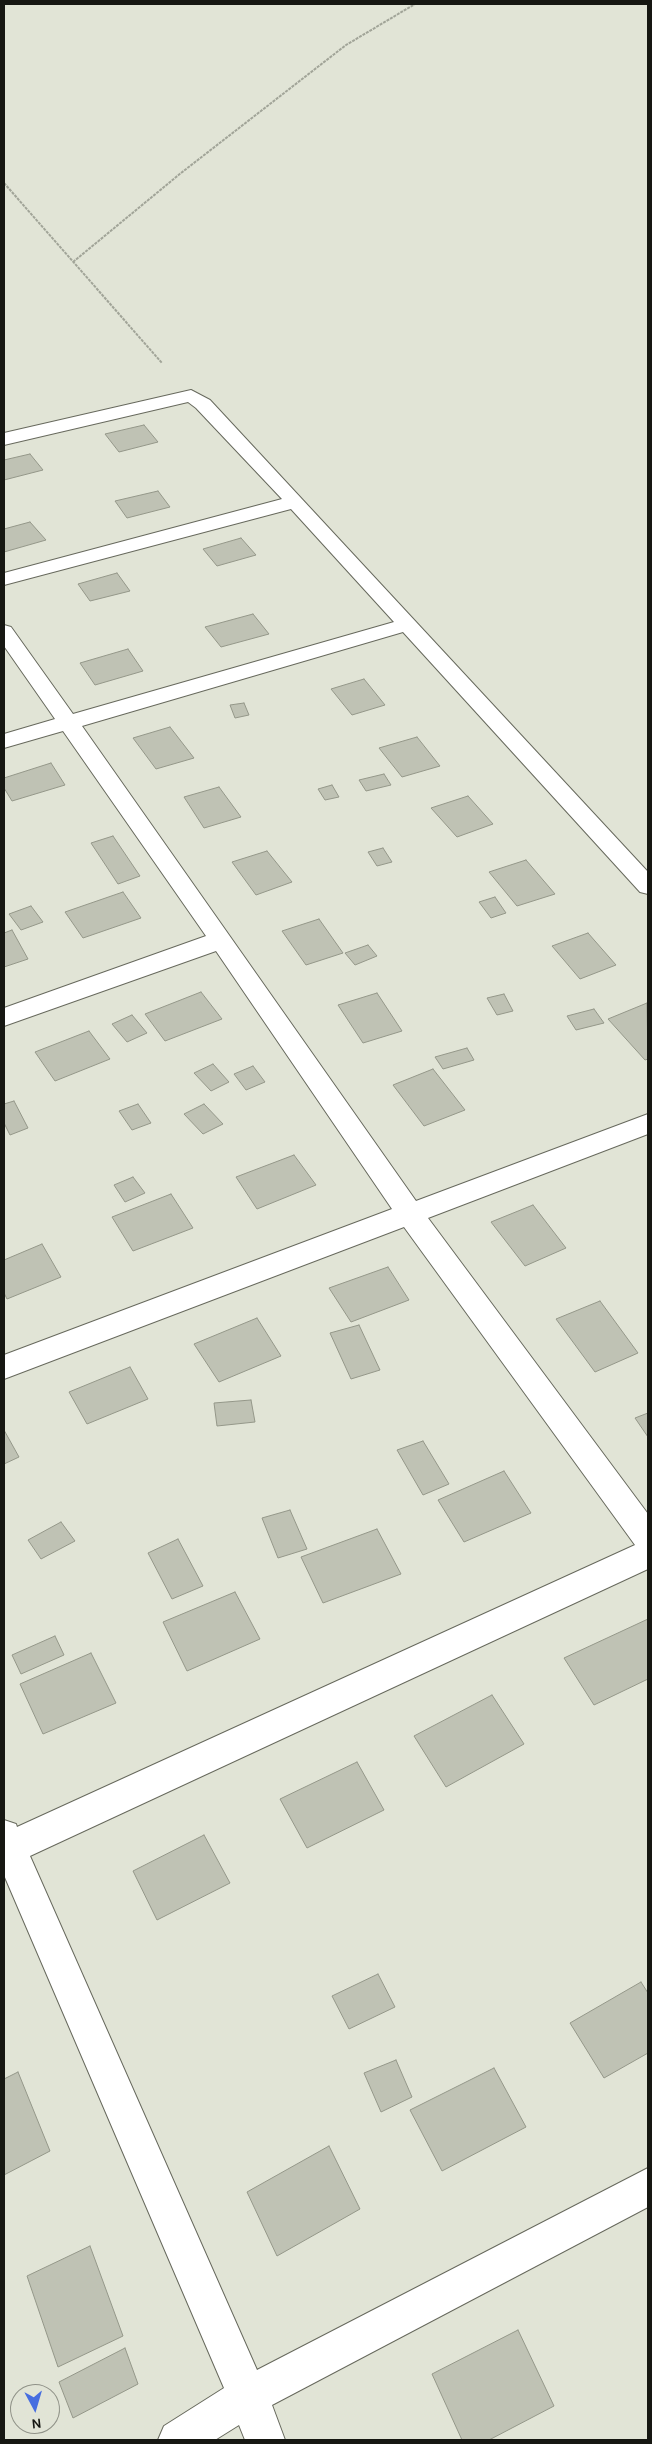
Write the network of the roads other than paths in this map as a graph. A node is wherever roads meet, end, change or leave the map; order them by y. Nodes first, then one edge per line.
1 (4, 439) edge
2 (295, 502) junction
3 (4, 579) edge
4 (406, 625) junction
5 (4, 631) edge
6 (69, 722) junction
7 (4, 741) edge
8 (648, 886) edge
9 (221, 940) junction
10 (4, 1017) edge
11 (648, 1124) edge
12 (410, 1214) junction
13 (4, 1367) edge
14 (648, 1538) edge
15 (648, 1554) edge
16 (6, 1842) edge
17 (648, 2187) edge
18 (248, 2396) junction
19 (178, 2440) edge
20 (265, 2440) edge

1 - 2 street
2 - 3 street
2 - 4 street
4 - 6 street
4 - 8 street
5 - 6 street
6 - 7 street
6 - 9 street
9 - 10 street
9 - 12 street
11 - 12 street
12 - 13 street
12 - 14 street
15 - 16 street
16 - 18 street
17 - 18 street
18 - 19 street
18 - 20 street

